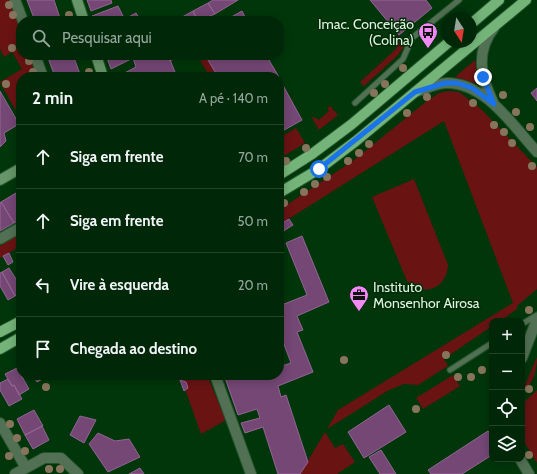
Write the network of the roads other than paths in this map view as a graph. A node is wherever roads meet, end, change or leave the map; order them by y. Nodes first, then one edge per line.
1 (15, 0) edge
2 (76, 0) edge
3 (459, 0) edge
4 (499, 0) edge
5 (526, 0) edge
6 (21, 16) edge
7 (82, 16) edge
8 (477, 19) edge
9 (497, 24) junction
10 (442, 48) edge
11 (37, 60) edge
12 (98, 60) edge
13 (41, 72) edge
14 (102, 72) edge
15 (415, 92) junction
16 (355, 103) dead end
17 (494, 104) junction
18 (537, 152) edge
19 (16, 171) edge
20 (284, 172) edge
21 (0, 180) edge
22 (284, 190) edge
23 (16, 230) edge
24 (0, 239) edge
25 (537, 315) edge
26 (537, 319) edge
27 (525, 322) edge
28 (16, 324) edge
29 (0, 332) edge
30 (16, 340) edge
31 (489, 345) edge
32 (0, 349) edge
33 (524, 354) edge
34 (450, 370) dead end
35 (217, 380) edge
36 (0, 423) edge
37 (522, 462) edge
38 (26, 468) junction
39 (15, 474) edge
40 (78, 474) edge
41 (251, 474) edge
42 (529, 474) edge

1 - 6 street
2 - 7 main road
3 - 16 lane
4 - 8 main road
5 - 9 main road
9 - 15 main road
9 - 17 street
10 - 20 main road
11 - 13 street
12 - 14 main road
15 - 17 street
15 - 22 main road
17 - 18 street
19 - 21 main road
23 - 24 street
25 - 27 lane
26 - 33 street
28 - 29 main road
30 - 32 main road
31 - 34 lane
35 - 41 street
36 - 38 street
37 - 42 street
38 - 39 street
38 - 40 street

